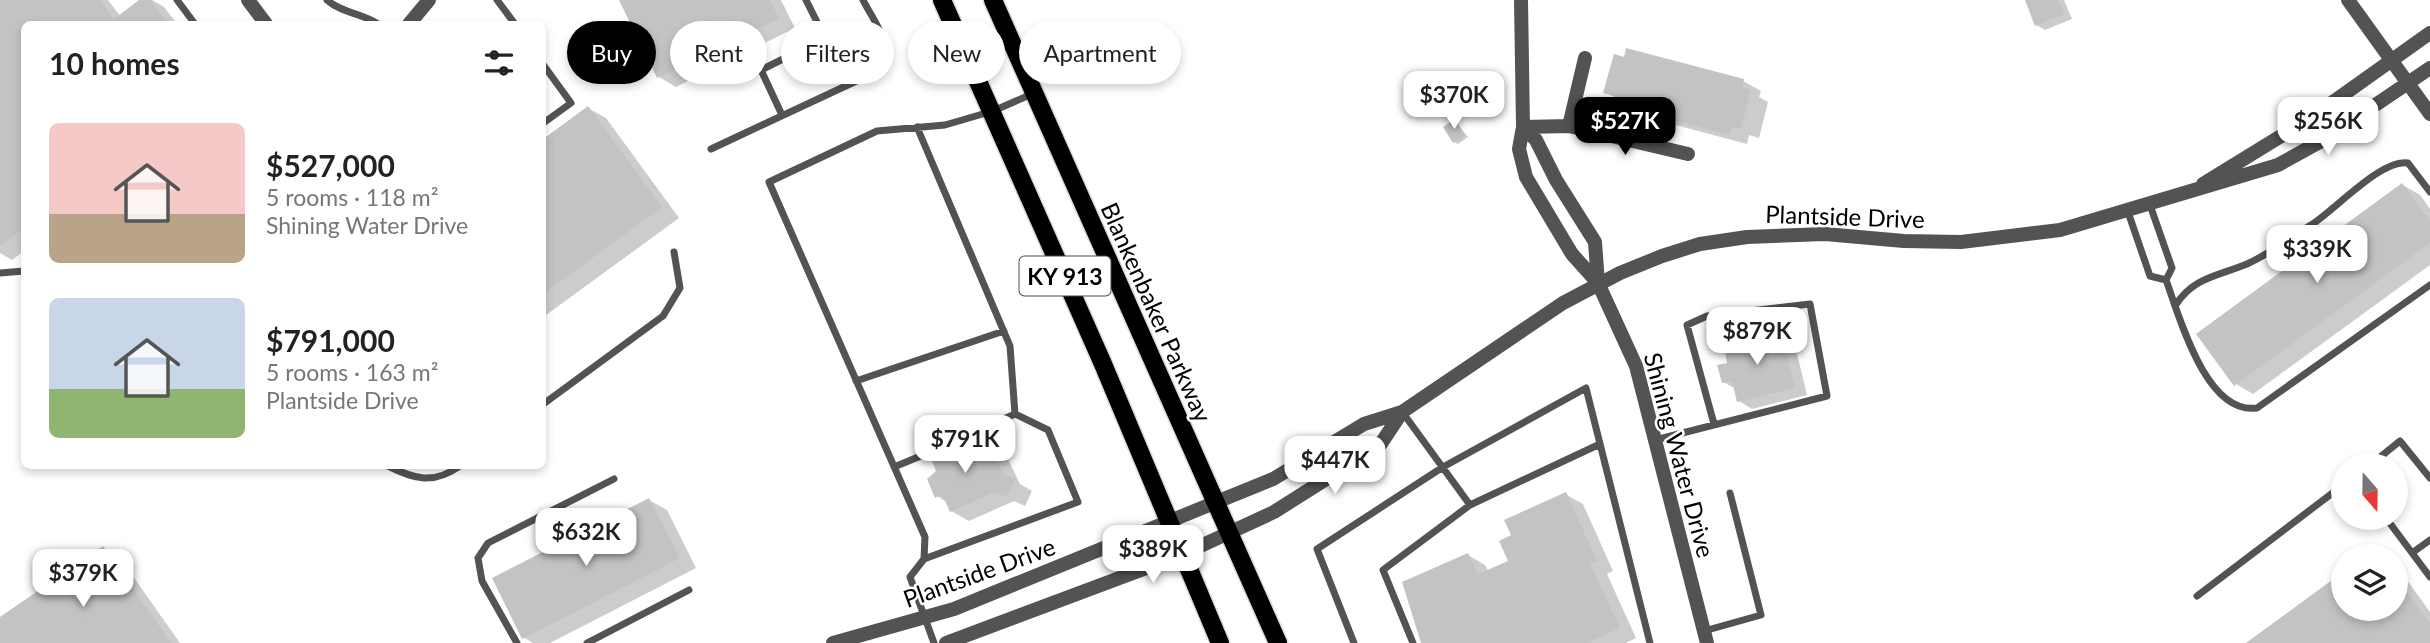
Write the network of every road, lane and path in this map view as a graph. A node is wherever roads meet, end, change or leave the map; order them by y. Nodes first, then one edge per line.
1 (177, 0) edge
2 (248, 0) edge
3 (327, 0) edge
4 (429, 0) edge
5 (497, 0) edge
6 (806, 0) edge
7 (863, 0) edge
8 (942, 0) edge
9 (993, 0) edge
10 (1521, 0) edge
11 (2348, 0) edge
12 (192, 21) edge
13 (264, 21) edge
14 (374, 21) edge
15 (412, 21) edge
16 (513, 21) edge
17 (816, 21) edge
18 (874, 21) edge
19 (2430, 33) edge
20 (1585, 58) dead end
21 (781, 60) edge
22 (2391, 61) junction
23 (2430, 68) edge
24 (546, 69) edge
25 (848, 84) edge
26 (2409, 85) junction
27 (1033, 94) junction
28 (993, 111) junction
29 (2430, 114) edge
30 (782, 115) junction
31 (546, 121) edge
32 (1569, 126) junction
33 (917, 127) junction
34 (1523, 127) junction
35 (711, 149) dead end
36 (1688, 154) dead end
37 (2199, 187) junction
38 (2430, 192) edge
39 (2150, 205) junction
40 (2127, 212) junction
41 (674, 252) dead end
42 (21, 271) edge
43 (0, 273) edge
44 (2166, 280) junction
45 (1598, 284) junction
46 (2430, 285) edge
47 (2175, 306) junction
48 (1004, 331) junction
49 (856, 381) junction
50 (546, 402) edge
51 (1402, 412) junction
52 (1015, 414) junction
53 (1714, 424) junction
54 (956, 440) dead end
55 (1655, 440) junction
56 (1600, 444) junction
57 (928, 453) dead end
58 (2385, 453) edge
59 (894, 467) junction
60 (1443, 467) junction
61 (393, 469) edge
62 (455, 469) edge
63 (2430, 478) edge
64 (614, 479) dead end
65 (1730, 493) dead end
66 (2331, 494) edge
67 (1216, 504) junction
68 (1470, 505) junction
69 (1168, 524) junction
70 (2395, 530) edge
71 (1229, 534) junction
72 (2430, 540) edge
73 (2412, 553) junction
74 (1181, 555) junction
75 (924, 559) junction
76 (2430, 577) edge
77 (690, 590) dead end
78 (2196, 596) dead end
79 (925, 618) junction
80 (1705, 637) edge
81 (517, 643) edge
82 (587, 643) edge
83 (833, 643) edge
84 (934, 643) edge
85 (946, 643) edge
86 (1220, 643) edge
87 (1278, 643) edge
88 (1354, 643) edge
89 (1413, 643) edge
90 (1650, 643) edge

1 - 12 lane
2 - 13 street
3 - 14 lane
4 - 15 street
5 - 16 lane
6 - 17 lane
7 - 18 lane
8 - 28 main road, KY 913
9 - 27 main road, Blankenbaker Parkway / KY 913
10 - 34 street, Shining Water Drive
11 - 22 street
19 - 22 street, Plantside Drive
20 - 32 street
21 - 30 lane
22 - 26 street
22 - 37 street, Plantside Drive
23 - 26 street, Plantside Drive
24 - 31 lane
25 - 30 lane
26 - 29 street
26 - 37 street, Plantside Drive
27 - 28 lane
27 - 67 main road, Blankenbaker Parkway / KY 913
28 - 33 lane
28 - 69 main road, KY 913
30 - 35 lane
32 - 34 street
32 - 36 street
33 - 48 lane
33 - 49 lane
34 - 45 street, Shining Water Drive
34 - 45 street, Shining Water Drive
37 - 39 street, Plantside Drive
38 - 47 lane
39 - 40 street, Plantside Drive
39 - 44 lane
40 - 44 lane
40 - 45 street, Plantside Drive
41 - 50 lane
42 - 43 lane
44 - 47 lane
45 - 51 street, Plantside Drive
45 - 55 street, Shining Water Drive
46 - 47 lane
48 - 49 lane
48 - 52 lane
49 - 59 lane
51 - 60 lane
51 - 67 street, Plantside Drive
51 - 71 street, Plantside Drive
52 - 54 lane
52 - 75 lane
53 - 53 lane
53 - 55 lane
55 - 80 street, Shining Water Drive
56 - 60 lane
56 - 68 lane
56 - 90 lane
57 - 59 lane
58 - 63 lane
59 - 75 lane
60 - 68 lane
60 - 88 lane
61 - 62 lane
64 - 81 lane
65 - 80 lane
66 - 78 lane
67 - 69 street, Plantside Drive
67 - 71 main road, Blankenbaker Parkway / KY 913
68 - 89 lane
69 - 74 main road, KY 913
69 - 79 street, Plantside Drive
70 - 73 lane
71 - 74 street, Plantside Drive
71 - 87 main road, Blankenbaker Parkway / KY 913
72 - 73 lane
73 - 76 lane
74 - 85 street, Plantside Drive
74 - 86 main road, KY 913
75 - 79 lane
77 - 82 lane
79 - 83 street, Plantside Drive
79 - 84 lane

